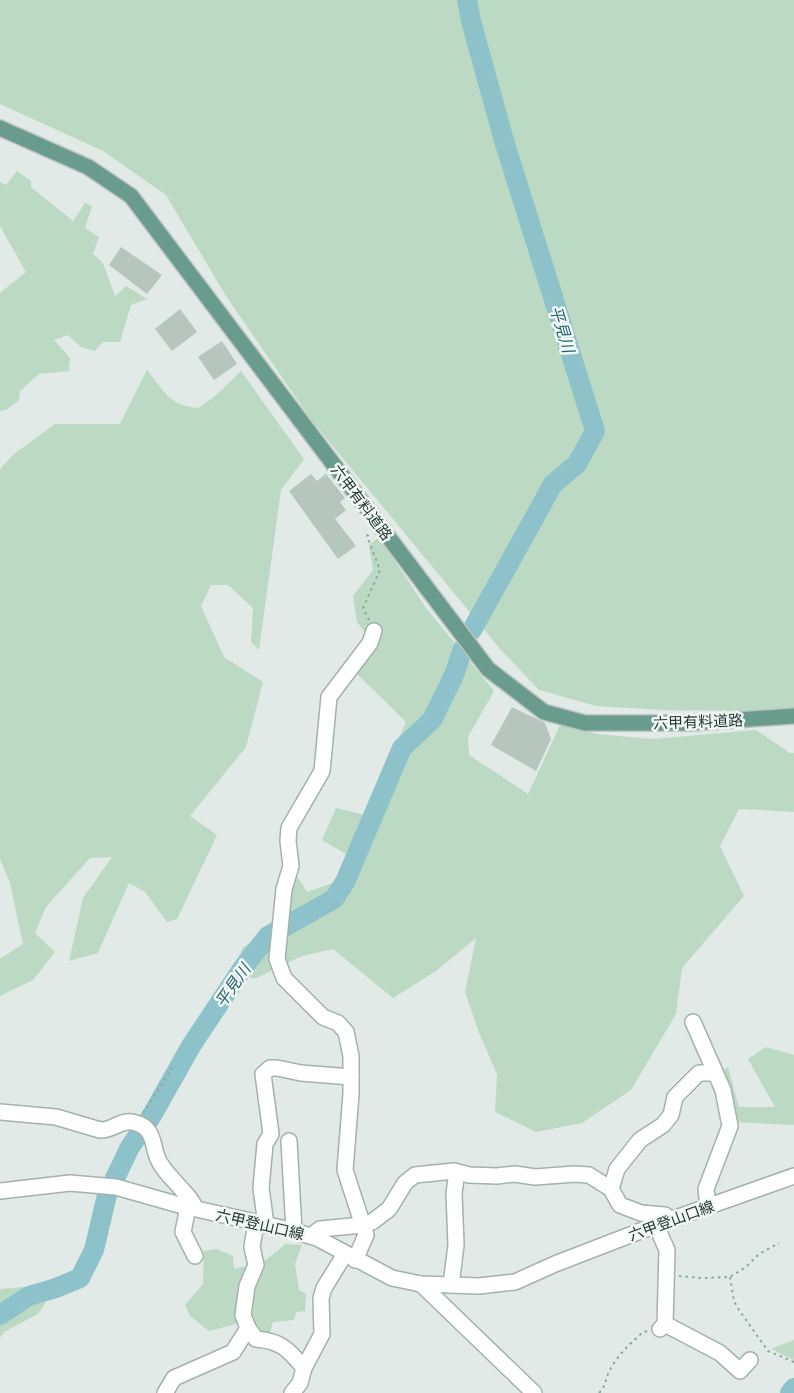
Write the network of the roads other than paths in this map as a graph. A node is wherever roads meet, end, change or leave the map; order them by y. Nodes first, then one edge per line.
1 (0, 128) edge
2 (374, 632) road end
3 (794, 716) edge
4 (693, 1022) dead end
5 (714, 1073) junction
6 (351, 1077) junction
7 (0, 1112) edge
8 (289, 1141) dead end
9 (458, 1172) junction
10 (794, 1176) edge
11 (612, 1189) junction
12 (1, 1190) edge
13 (708, 1206) junction
14 (192, 1208) junction
15 (664, 1222) junction
16 (261, 1224) junction
17 (363, 1225) junction
18 (294, 1231) junction
19 (311, 1236) junction
20 (195, 1256) dead end
21 (350, 1257) junction
22 (421, 1284) junction
23 (451, 1285) junction
24 (248, 1328) junction
25 (750, 1360) dead end
26 (304, 1368) junction
27 (165, 1393) edge
28 (292, 1393) edge
29 (534, 1393) edge

1 - 3 main road, 六甲有料道路
2 - 6 street
4 - 5 street
5 - 11 street
5 - 13 street
6 - 16 street
6 - 17 street
7 - 14 street
8 - 18 street
9 - 11 street
9 - 17 street
9 - 23 street
10 - 13 street, 六甲登山口線
11 - 15 street
12 - 14 street, 六甲登山口線
13 - 15 street, 六甲登山口線
14 - 16 street, 六甲登山口線
14 - 20 street
15 - 23 street, 六甲登山口線
15 - 25 street
16 - 18 street, 六甲登山口線
16 - 24 street
17 - 19 street
17 - 21 street
18 - 19 street, 六甲登山口線
19 - 21 street, 六甲登山口線
21 - 22 street, 六甲登山口線
21 - 26 street
22 - 23 street, 六甲登山口線
22 - 29 street
24 - 26 street
24 - 27 street
26 - 28 street

